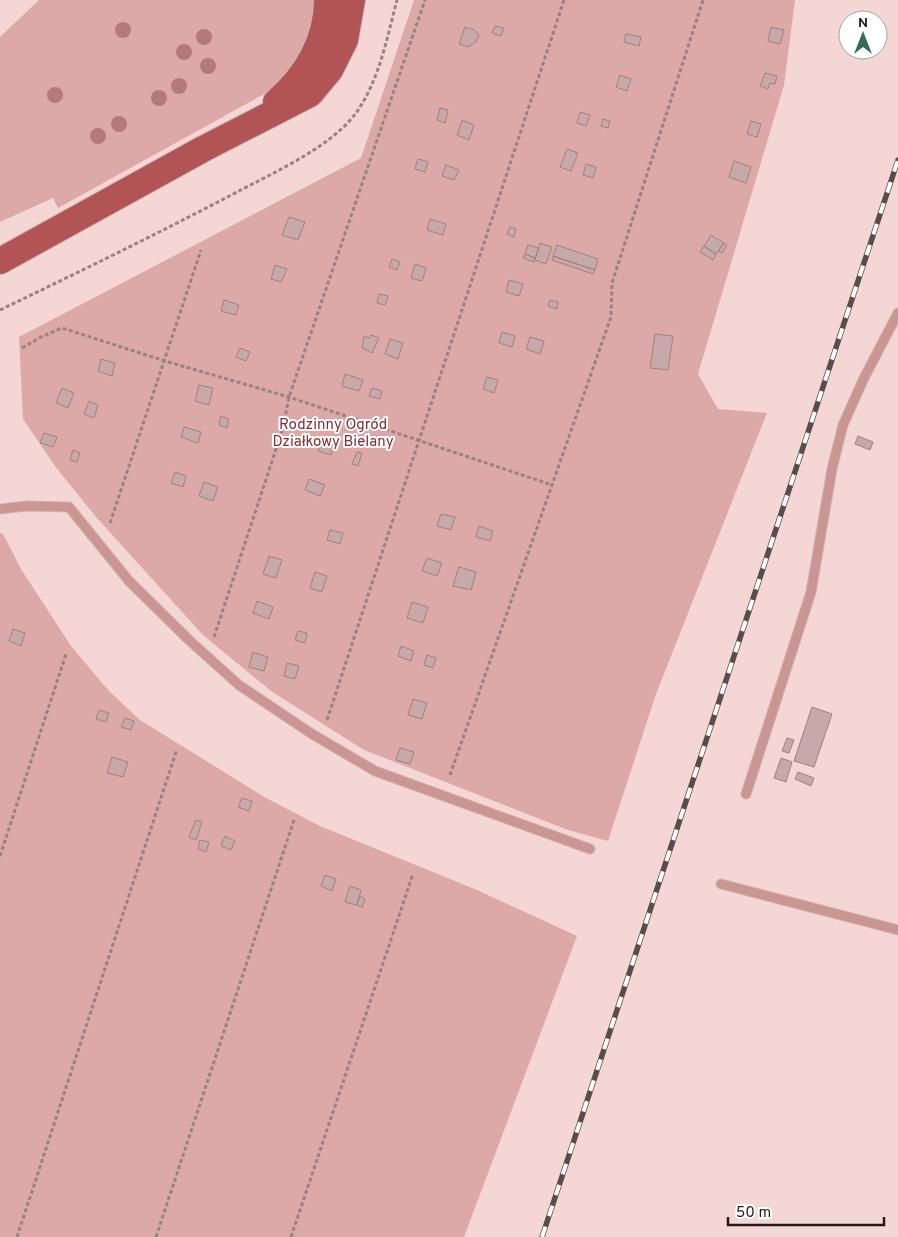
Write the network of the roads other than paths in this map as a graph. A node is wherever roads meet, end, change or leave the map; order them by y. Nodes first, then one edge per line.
1 (327, 0) edge
2 (352, 0) edge
3 (255, 121) junction
4 (0, 261) edge
5 (898, 313) edge
6 (0, 508) edge
7 (746, 794) dead end
8 (590, 848) dead end
9 (721, 884) dead end
10 (898, 930) edge

1 - 3 main road
2 - 3 main road
3 - 4 main road
5 - 7 lane
6 - 8 lane
9 - 10 lane

